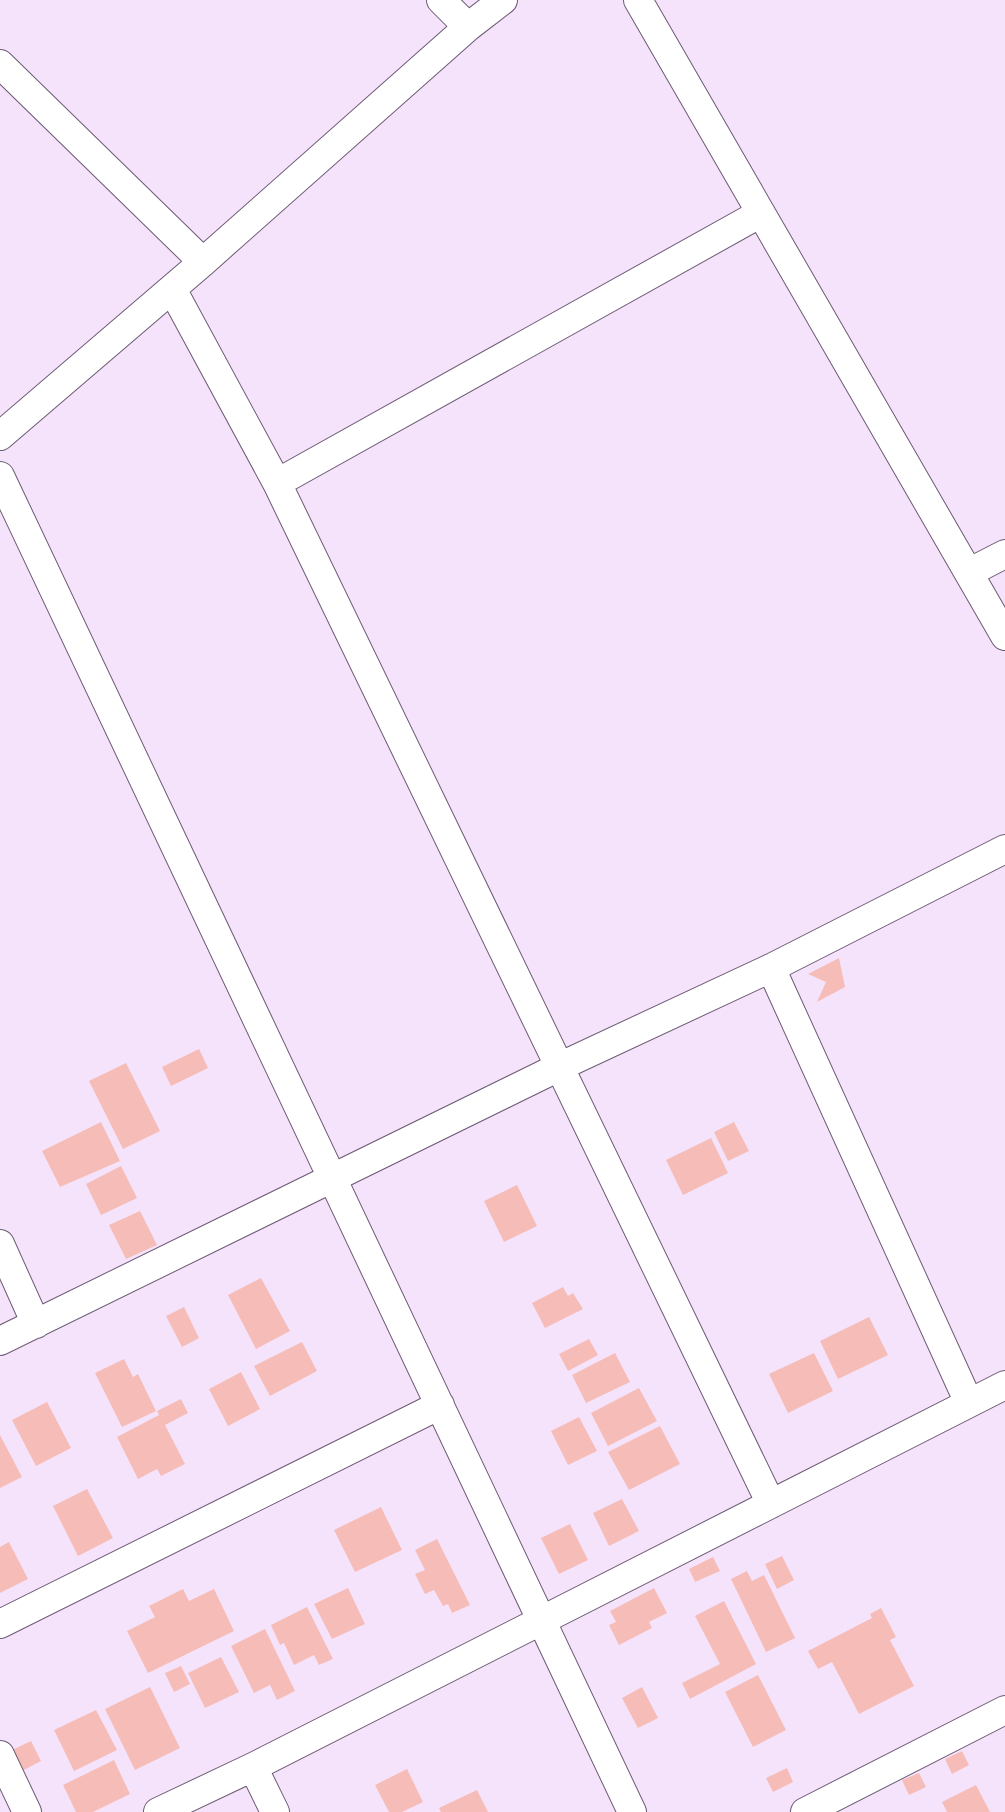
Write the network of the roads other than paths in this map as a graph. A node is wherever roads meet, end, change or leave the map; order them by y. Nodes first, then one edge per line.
1 (441, 0) edge
2 (503, 0) edge
3 (638, 0) edge
4 (468, 27) junction
5 (0, 64) edge
6 (761, 213) junction
7 (203, 262) junction
8 (172, 289) junction
9 (0, 436) edge
10 (0, 476) edge
11 (277, 483) junction
12 (1005, 554) edge
13 (970, 572) junction
14 (1005, 636) edge
15 (1005, 849) edge
16 (771, 968) junction
17 (561, 1066) junction
18 (332, 1178) junction
19 (0, 1244) edge
20 (36, 1324) junction
21 (0, 1342) edge
22 (1005, 1385) edge
23 (968, 1404) junction
24 (440, 1405) junction
25 (771, 1504) junction
26 (541, 1620) junction
27 (0, 1624) edge
28 (1005, 1710) edge
29 (0, 1755) edge
30 (253, 1767) junction
31 (27, 1812) edge
32 (158, 1812) edge
33 (276, 1812) edge
34 (632, 1812) edge
35 (805, 1812) edge

1 - 4 street
2 - 4 street
3 - 6 street
4 - 7 street
5 - 7 street
6 - 11 street
6 - 13 street
7 - 8 street
8 - 9 street
8 - 11 street
10 - 18 street
11 - 17 street
12 - 13 street
13 - 14 street
15 - 16 street
16 - 17 street
16 - 23 street
17 - 18 street
17 - 25 street
18 - 20 street
18 - 24 street
19 - 20 street
20 - 21 street
22 - 23 street
23 - 25 street
24 - 26 street
24 - 27 street
25 - 26 street
26 - 30 street
26 - 34 street
28 - 35 street
29 - 31 street
30 - 32 street
30 - 33 street

